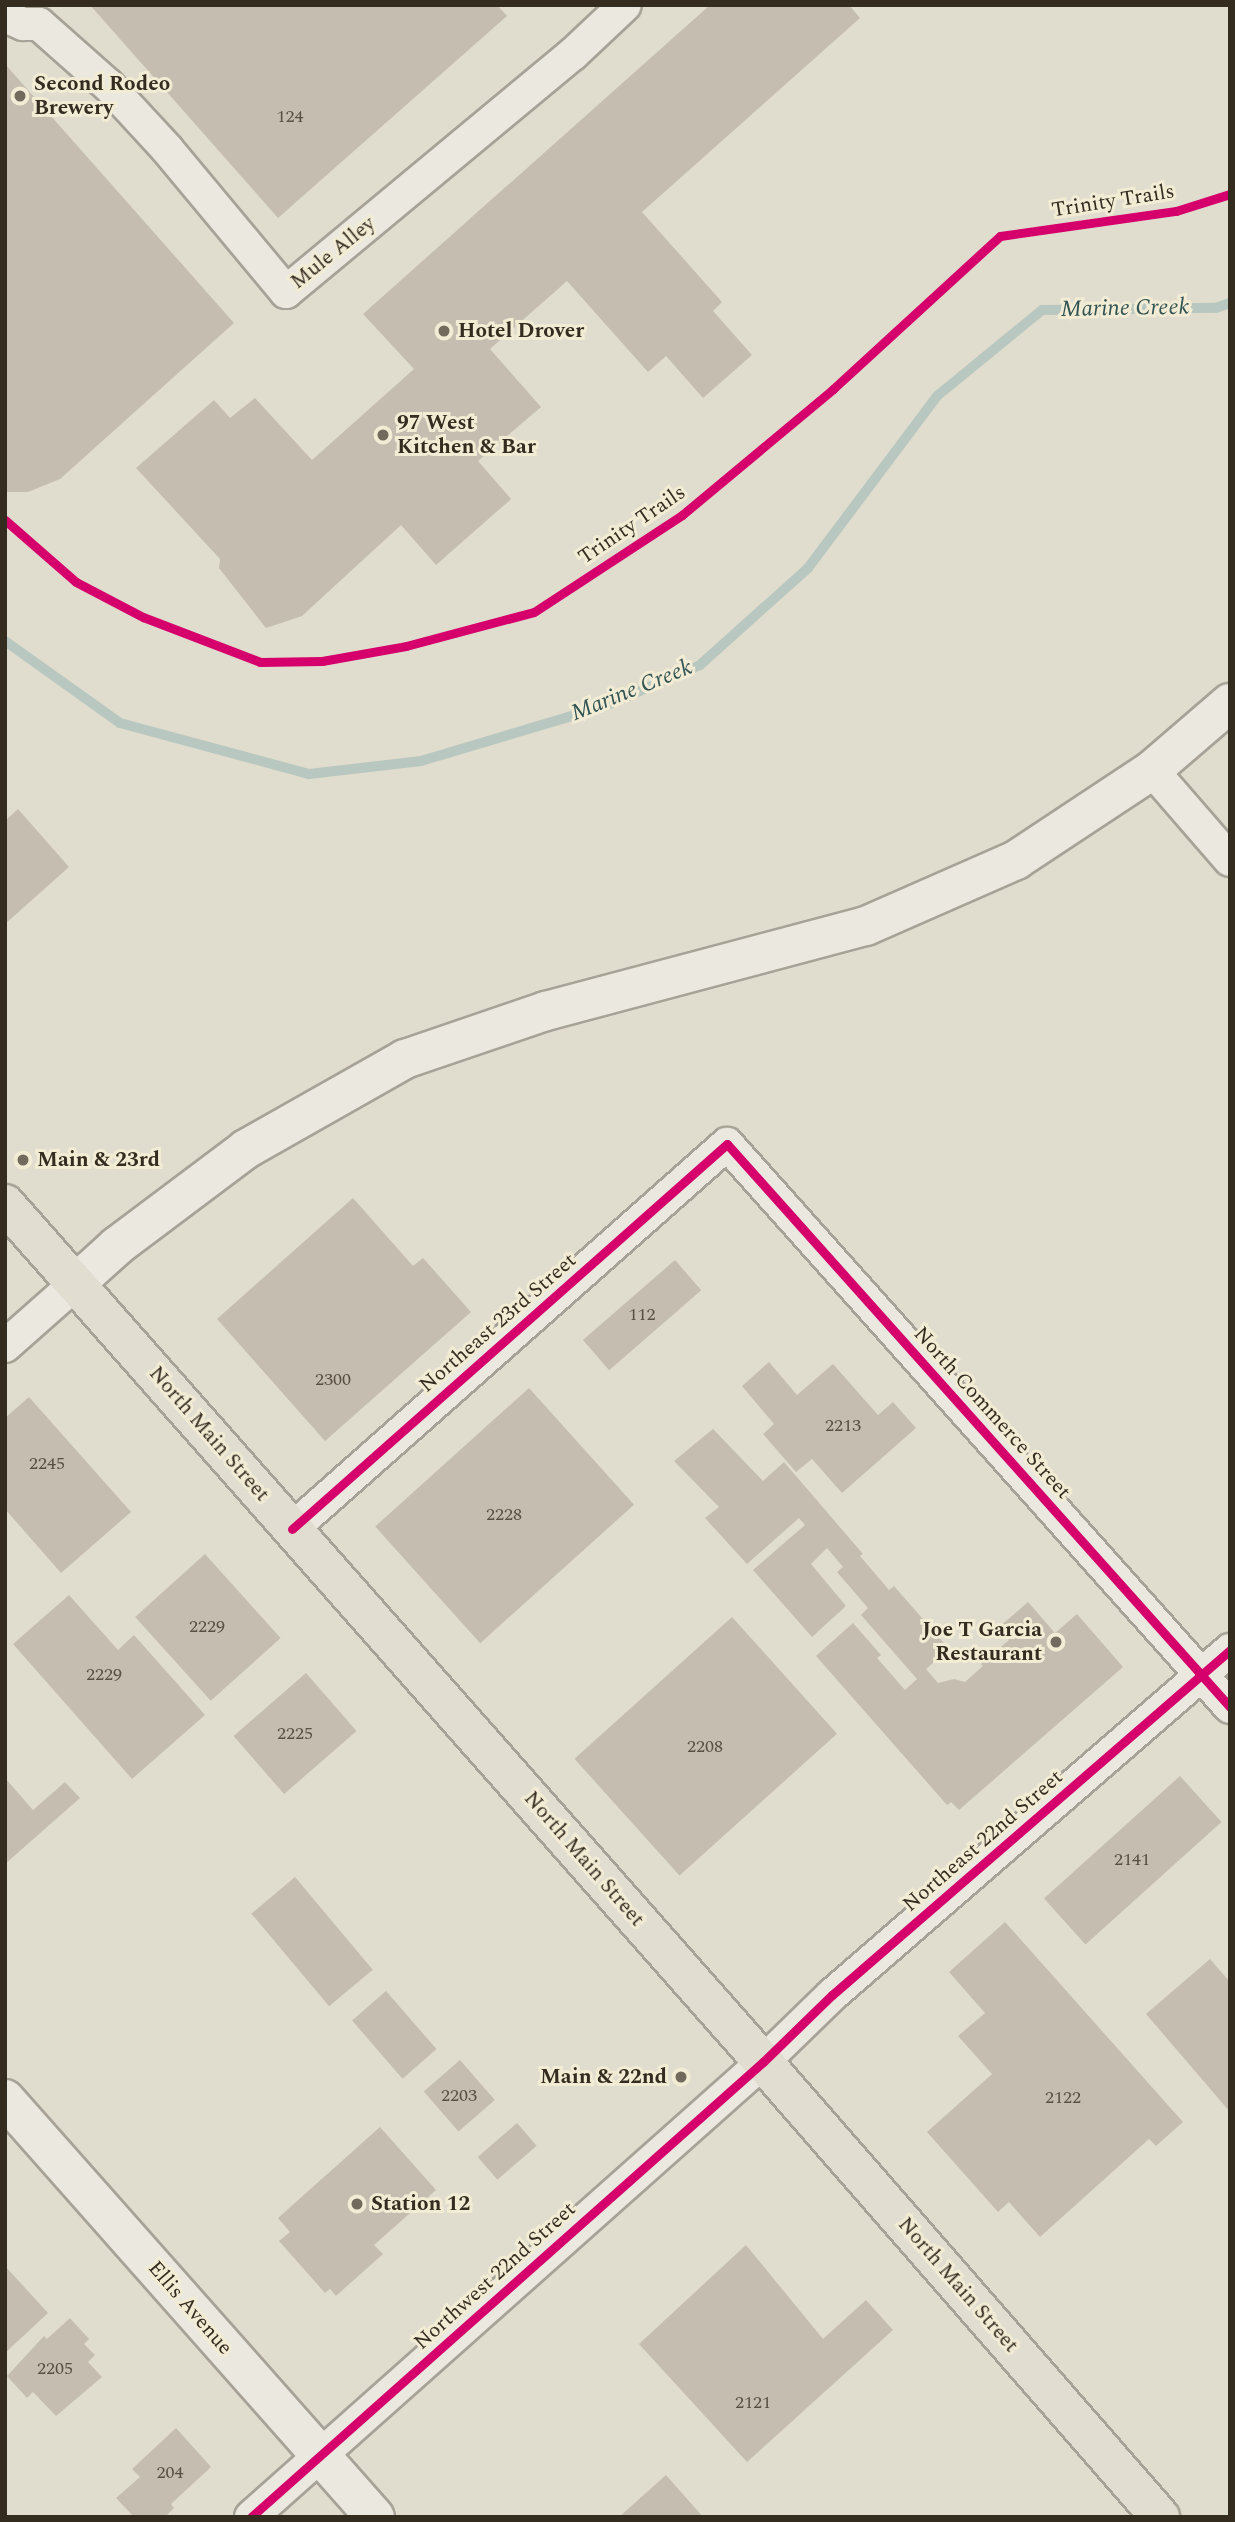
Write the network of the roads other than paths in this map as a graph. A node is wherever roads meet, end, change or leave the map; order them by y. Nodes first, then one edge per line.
1 (625, 5) edge
2 (41, 15) edge
3 (5, 16) edge
4 (1230, 703) edge
5 (1152, 770) junction
6 (1230, 860) edge
7 (727, 1144) joint
8 (5, 1204) edge
9 (75, 1284) junction
10 (5, 1346) edge
11 (292, 1529) junction
12 (1230, 1650) edge
13 (1201, 1674) junction
14 (1230, 1707) edge
15 (763, 2062) junction
16 (5, 2099) edge
17 (320, 2455) junction
18 (251, 2517) edge
19 (374, 2517) edge
20 (1160, 2517) edge

1 - 2 street, Mule Alley
2 - 3 street, Mule Alley
4 - 5 main road
5 - 6 street
5 - 9 main road
7 - 11 street, Northeast 23rd Street
7 - 13 street, North Commerce Street
8 - 9 main road, North Main Street
9 - 10 street
9 - 11 main road, North Main Street
11 - 15 main road, North Main Street
12 - 13 street, Northeast 22nd Street
13 - 14 street, North Commerce Street
13 - 15 street, Northeast 22nd Street
15 - 17 street, Northwest 22nd Street
15 - 20 main road, North Main Street
16 - 17 main road, Ellis Avenue
17 - 18 street, Northwest 22nd Street
17 - 19 main road, Ellis Avenue

